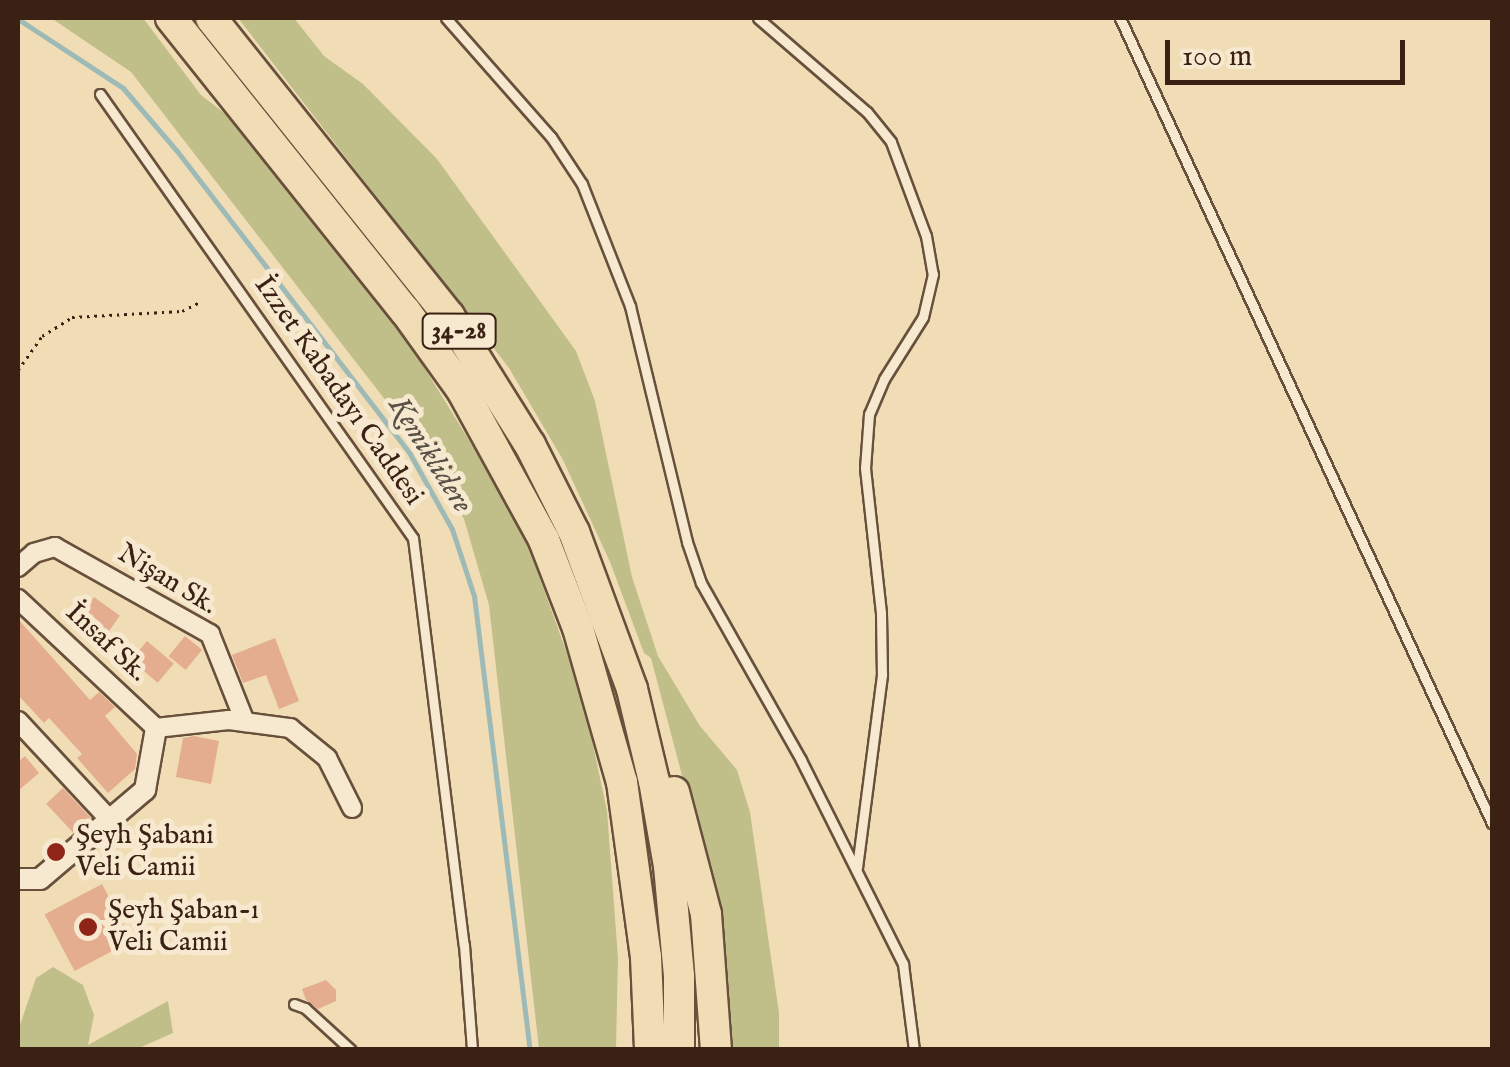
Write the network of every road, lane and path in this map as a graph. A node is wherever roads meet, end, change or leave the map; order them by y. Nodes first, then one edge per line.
1 (171, 18) edge
2 (211, 18) edge
3 (446, 18) edge
4 (758, 18) edge
5 (1120, 18) edge
6 (100, 94) dead end
7 (198, 304) dead end
8 (18, 370) edge
9 (18, 567) edge
10 (18, 598) edge
11 (632, 689) junction
12 (18, 721) edge
13 (245, 722) junction
14 (156, 728) junction
15 (352, 808) dead end
16 (110, 820) junction
17 (1492, 823) edge
18 (857, 869) junction
19 (18, 879) edge
20 (646, 957) junction
21 (294, 1004) dead end
22 (352, 1050) edge
23 (472, 1050) edge
24 (635, 1050) edge
25 (650, 1050) edge
26 (679, 1050) edge
27 (716, 1050) edge
28 (914, 1050) edge

1 - 20 highway, 34-28
2 - 11 highway, 34-28
3 - 18 lane
4 - 18 lane
5 - 17 lane
6 - 23 lane, İzzet Kabadayı Caddesi
7 - 8 path
9 - 13 street, Nişan Sk.
10 - 14 street, İnsaf Sk.
11 - 26 highway, 34-28
11 - 27 highway
12 - 16 street
13 - 14 street
13 - 15 street
14 - 16 street
16 - 19 street
18 - 28 lane
20 - 24 highway
20 - 25 highway, 34-28
21 - 22 lane

